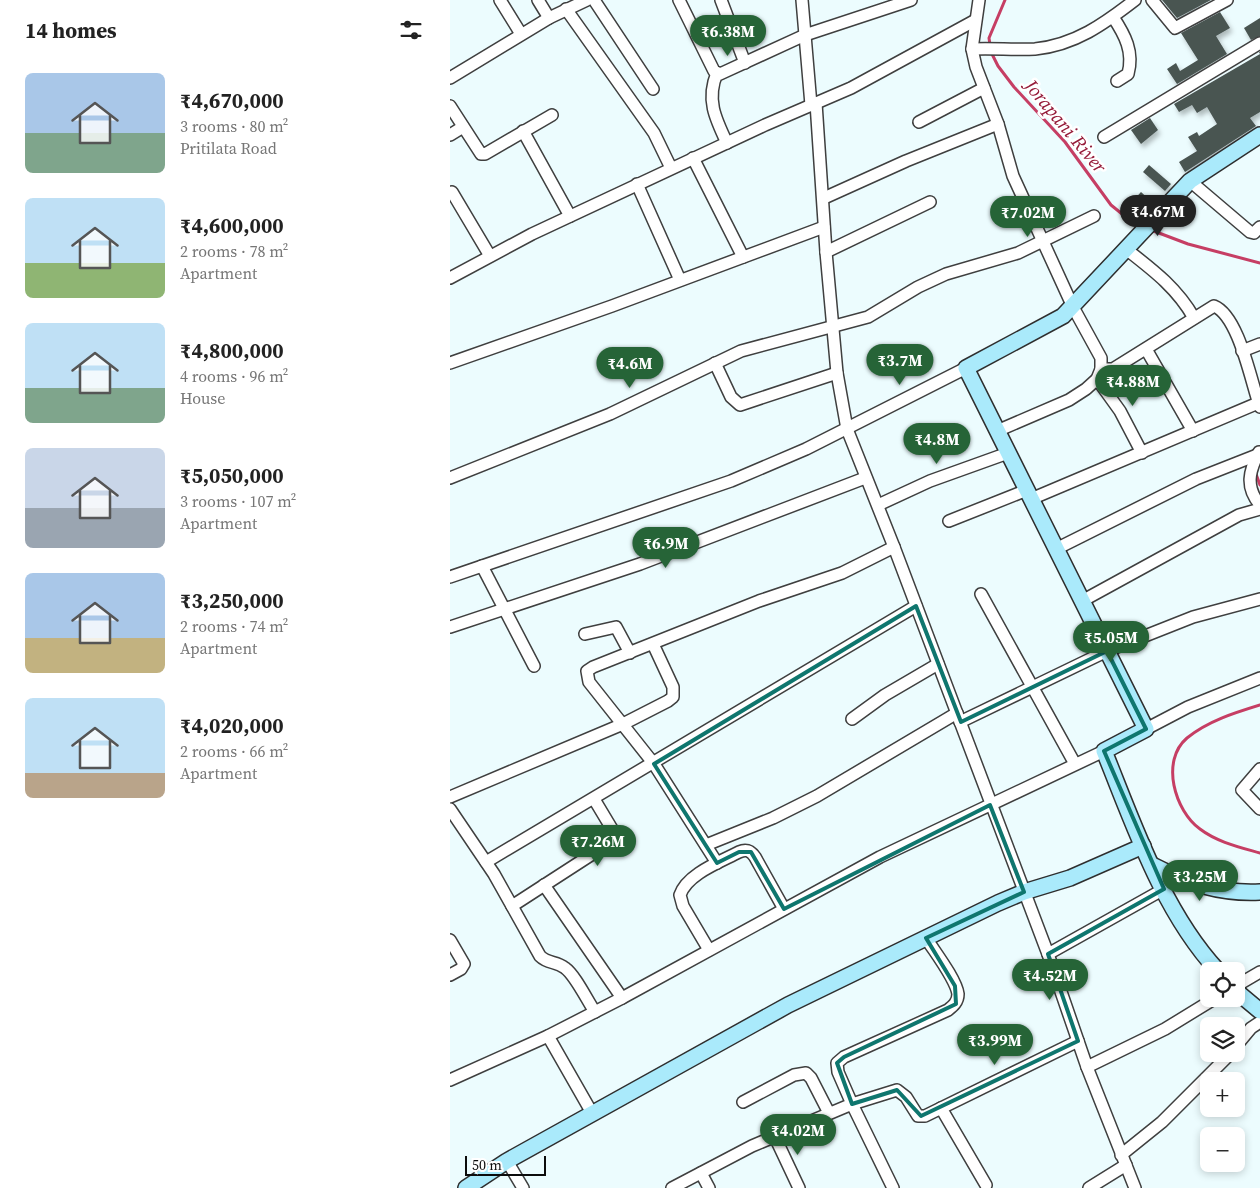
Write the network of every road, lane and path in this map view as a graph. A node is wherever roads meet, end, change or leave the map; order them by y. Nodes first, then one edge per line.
1 (500, 0) edge
2 (538, 0) edge
3 (587, 0) edge
4 (594, 0) edge
5 (679, 0) edge
6 (721, 0) edge
7 (802, 0) edge
8 (911, 0) edge
9 (979, 0) edge
10 (1135, 0) edge
11 (1152, 0) edge
12 (1227, 0) edge
13 (566, 10) junction
14 (1113, 17) junction
15 (549, 18) junction
16 (974, 22) junction
17 (521, 34) junction
18 (805, 36) junction
19 (1260, 42) edge
20 (977, 49) junction
21 (745, 63) junction
22 (717, 73) junction
23 (450, 78) edge
24 (1117, 81) dead end
25 (984, 88) junction
26 (653, 89) dead end
27 (814, 104) junction
28 (450, 106) edge
29 (552, 115) dead end
30 (919, 122) dead end
31 (998, 124) junction
32 (463, 127) junction
33 (523, 131) junction
34 (1260, 134) edge
35 (450, 135) edge
36 (1104, 137) dead end
37 (726, 143) junction
38 (693, 158) junction
39 (671, 168) junction
40 (1190, 181) junction
41 (637, 184) junction
42 (452, 192) dead end
43 (824, 198) junction
44 (930, 202) dead end
45 (570, 216) junction
46 (1094, 216) dead end
47 (824, 227) junction
48 (1260, 227) edge
49 (1044, 240) junction
50 (1128, 247) junction
51 (826, 252) junction
52 (490, 256) junction
53 (743, 257) junction
54 (450, 278) edge
55 (680, 280) junction
56 (1073, 307) junction
57 (1194, 318) junction
58 (834, 327) junction
59 (1260, 344) edge
60 (1146, 349) junction
61 (1242, 351) junction
62 (450, 363) edge
63 (715, 363) junction
64 (966, 368) junction
65 (837, 373) junction
66 (1099, 374) junction
67 (1259, 405) edge
68 (847, 429) junction
69 (998, 431) junction
70 (1193, 431) junction
71 (1259, 452) edge
72 (1008, 453) junction
73 (1142, 453) junction
74 (450, 478) edge
75 (865, 478) junction
76 (1029, 495) junction
77 (878, 505) junction
78 (1260, 505) edge
79 (1260, 509) edge
80 (949, 521) dead end
81 (894, 547) junction
82 (1056, 549) junction
83 (482, 566) junction
84 (450, 577) edge
85 (980, 594) dead end
86 (1260, 599) edge
87 (1082, 601) junction
88 (916, 606) junction
89 (504, 609) junction
90 (450, 627) edge
91 (585, 634) dead end
92 (653, 644) junction
93 (1106, 651) junction
94 (630, 653) junction
95 (938, 664) junction
96 (534, 666) dead end
97 (1260, 678) edge
98 (1033, 688) junction
99 (959, 718) junction
100 (852, 719) dead end
101 (623, 724) junction
102 (1146, 729) junction
103 (1104, 751) junction
104 (654, 764) junction
105 (1075, 764) junction
106 (1260, 769) edge
107 (450, 797) edge
108 (594, 799) junction
109 (990, 804) junction
110 (450, 809) edge
111 (1260, 809) edge
112 (454, 826) edge
113 (706, 845) junction
114 (1143, 846) junction
115 (486, 862) junction
116 (717, 863) junction
117 (1152, 865) junction
118 (544, 885) junction
119 (1164, 889) junction
120 (1024, 892) junction
121 (1260, 892) edge
122 (512, 906) junction
123 (784, 909) junction
124 (926, 938) junction
125 (450, 940) edge
126 (709, 950) junction
127 (1048, 954) junction
128 (1210, 962) edge
129 (1260, 972) edge
130 (450, 975) edge
131 (1245, 981) edge
132 (622, 998) junction
133 (1245, 998) edge
134 (1201, 1007) edge
135 (1260, 1011) edge
136 (594, 1012) junction
137 (1260, 1022) edge
138 (1245, 1035) edge
139 (548, 1036) junction
140 (1078, 1041) junction
141 (1222, 1062) edge
142 (1087, 1067) junction
143 (452, 1076) edge
144 (743, 1102) dead end
145 (852, 1104) junction
146 (941, 1108) junction
147 (592, 1113) junction
148 (829, 1113) junction
149 (774, 1136) junction
150 (507, 1160) junction
151 (1123, 1160) junction
152 (701, 1172) junction
153 (986, 1185) dead end
154 (466, 1188) edge
155 (523, 1188) edge
156 (672, 1188) edge
157 (709, 1188) edge
158 (799, 1188) edge
159 (893, 1188) edge
160 (1089, 1188) edge
161 (1135, 1188) edge

1 - 17 street
2 - 15 street
3 - 13 street
4 - 26 street
5 - 22 street
6 - 21 street
7 - 18 street
8 - 18 street
9 - 16 street
10 - 14 street
11 - 12 street
13 - 15 street
13 - 39 street
14 - 20 street
14 - 24 street
15 - 17 street
16 - 20 street
16 - 27 street
17 - 23 street
18 - 21 street
18 - 27 street
19 - 36 street
20 - 25 street
21 - 22 street
22 - 37 street
25 - 30 street
25 - 31 street
27 - 37 street
27 - 43 street
28 - 32 street
29 - 33 street
31 - 43 street
31 - 49 street
32 - 33 street
32 - 35 street
33 - 45 street
34 - 40 street
37 - 38 street
38 - 39 street
38 - 53 street
39 - 41 street
40 - 48 street
40 - 50 street
41 - 45 street
41 - 55 street
42 - 52 street
43 - 47 street
44 - 51 street
45 - 52 street
46 - 49 street
47 - 51 street
47 - 53 street
49 - 56 street
49 - 58 street
50 - 56 street
50 - 57 street
51 - 58 street
52 - 54 street
53 - 55 street
55 - 62 street
56 - 64 street
56 - 66 street
57 - 60 street
57 - 61 street
58 - 63 street
58 - 65 street
59 - 61 street
60 - 66 street
60 - 70 street
61 - 67 street
63 - 65 street
63 - 74 street
64 - 68 street
64 - 69 street
65 - 68 street
66 - 69 street
66 - 73 street
67 - 70 street
68 - 75 street
68 - 83 street
69 - 72 street
70 - 73 street
71 - 78 street
71 - 82 street
72 - 76 street
72 - 77 street
73 - 76 street
75 - 77 street
75 - 89 street
76 - 80 street
76 - 82 street
77 - 81 street
79 - 87 street
81 - 88 street
81 - 92 street
82 - 87 street
83 - 84 street
83 - 89 street
85 - 98 street
86 - 93 street
87 - 93 street
88 - 95 street
88 - 104 street
89 - 90 street
89 - 96 street
91 - 94 street
92 - 94 street
92 - 101 street
93 - 98 street
93 - 102 street
94 - 101 street
95 - 99 street
95 - 100 street
97 - 102 street
98 - 99 street
98 - 105 street
99 - 109 street
99 - 113 street
101 - 104 street
101 - 107 street
102 - 103 street
103 - 105 street
103 - 114 street
104 - 108 street
104 - 113 street
105 - 109 street
106 - 111 street
108 - 115 street
108 - 118 street
109 - 120 street
109 - 123 street
110 - 112 street
112 - 115 street
113 - 116 street
114 - 117 street
114 - 120 street
115 - 122 street
116 - 123 street
116 - 126 street
117 - 119 street
117 - 121 street
118 - 122 street
118 - 132 street
119 - 127 street
119 - 128 street
120 - 124 street
120 - 127 street
122 - 136 street
123 - 126 street
124 - 145 street
124 - 147 street
125 - 130 street
126 - 132 street
127 - 140 street
129 - 131 street
132 - 136 street
133 - 135 street
134 - 142 street
136 - 139 street
137 - 138 street
139 - 143 street
139 - 147 street
140 - 142 street
140 - 146 street
141 - 151 street
142 - 151 street
144 - 148 street
145 - 146 street
145 - 148 street
145 - 159 street
146 - 153 street
147 - 150 street
148 - 149 street
149 - 152 street
149 - 158 street
150 - 154 street
150 - 155 street
151 - 160 street
151 - 161 street
152 - 156 street
152 - 157 street

